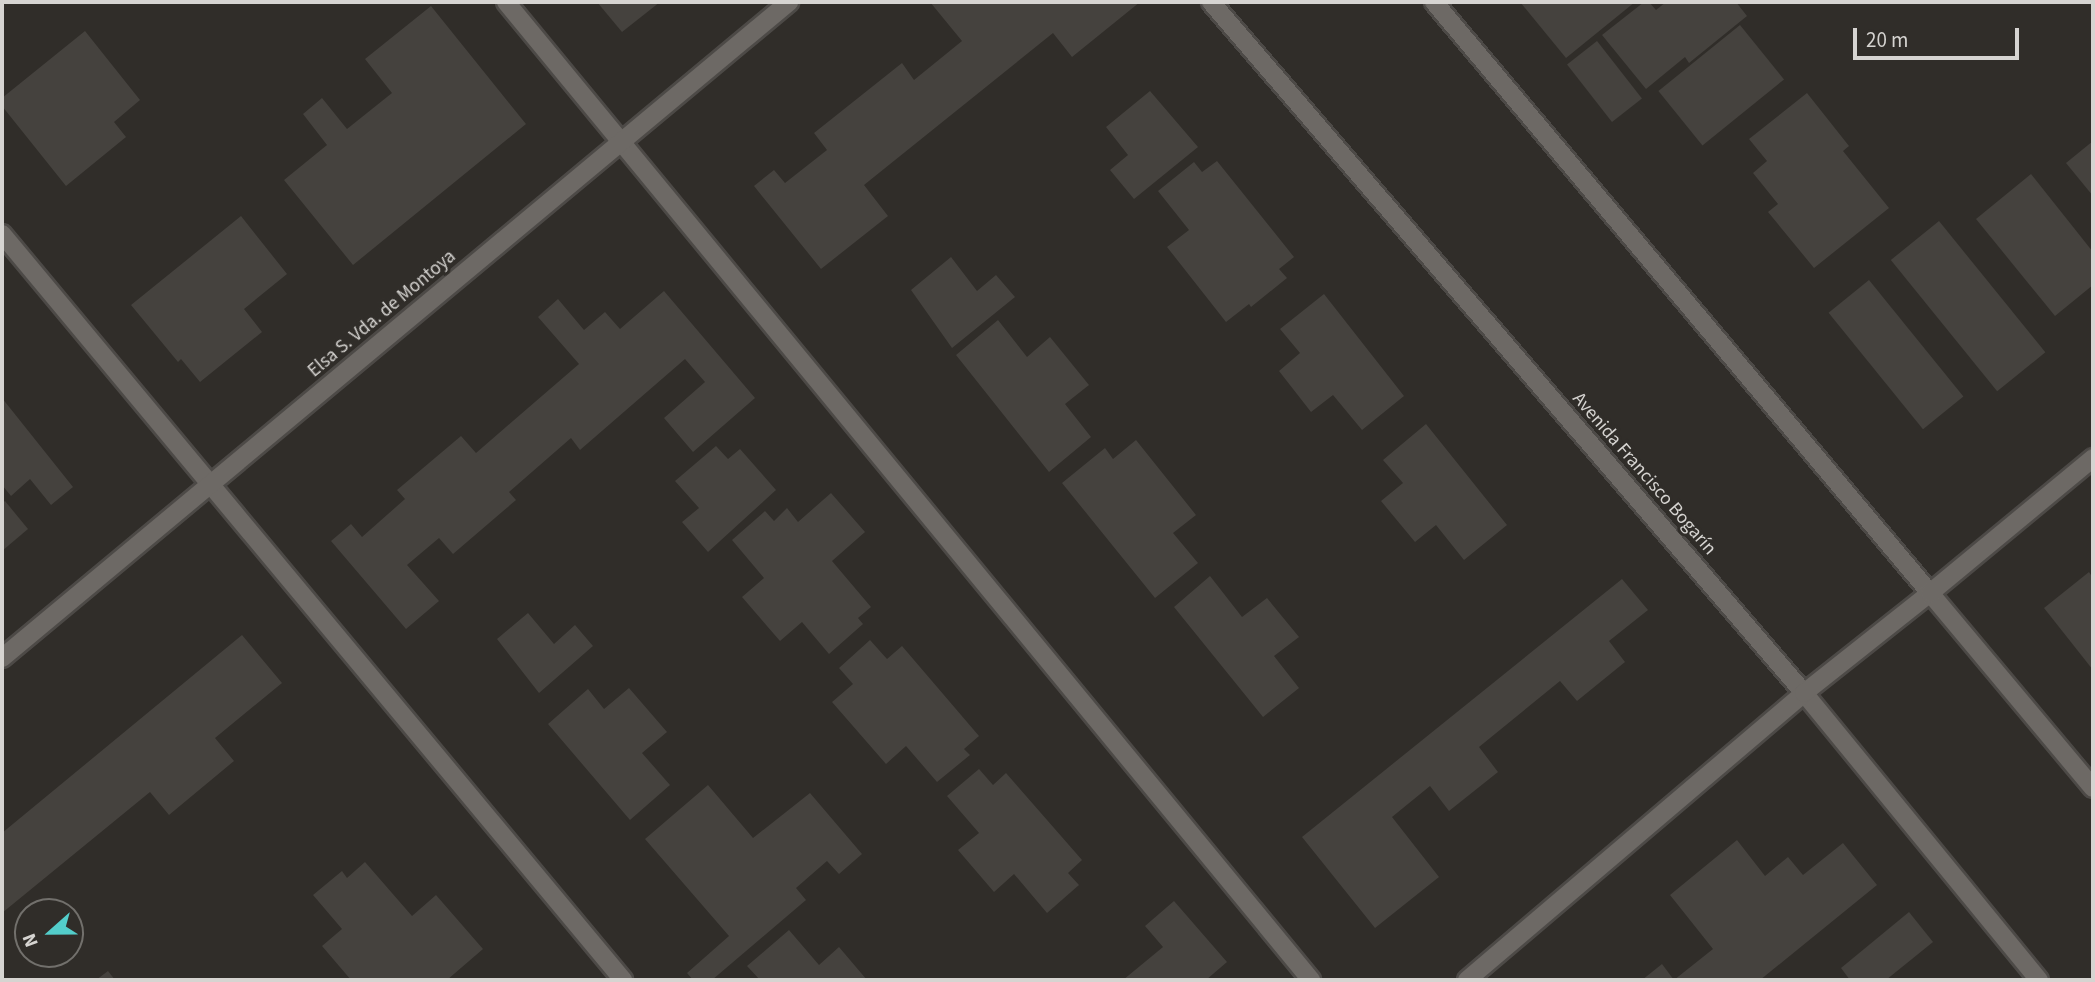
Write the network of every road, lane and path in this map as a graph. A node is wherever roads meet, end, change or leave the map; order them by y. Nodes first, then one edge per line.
1 (506, 2) edge
2 (789, 2) edge
3 (1212, 2) edge
4 (1434, 2) edge
5 (621, 142) junction
6 (2, 234) edge
7 (2093, 457) edge
8 (210, 484) junction
9 (1930, 593) junction
10 (2, 657) edge
11 (1804, 693) junction
12 (2093, 788) edge
13 (623, 980) edge
14 (1311, 980) edge
15 (1467, 980) edge
16 (2039, 980) edge

1 - 5 street
2 - 5 street, Elsa S. Vda. de Montoya
3 - 11 street, Avenida Francisco Bogarín
4 - 9 street
5 - 8 street, Elsa S. Vda. de Montoya
5 - 14 street
6 - 8 street
7 - 9 street
8 - 10 street, Elsa S. Vda. de Montoya
8 - 13 street
9 - 11 street
9 - 12 street
11 - 15 street
11 - 16 street, Avenida Francisco Bogarín

